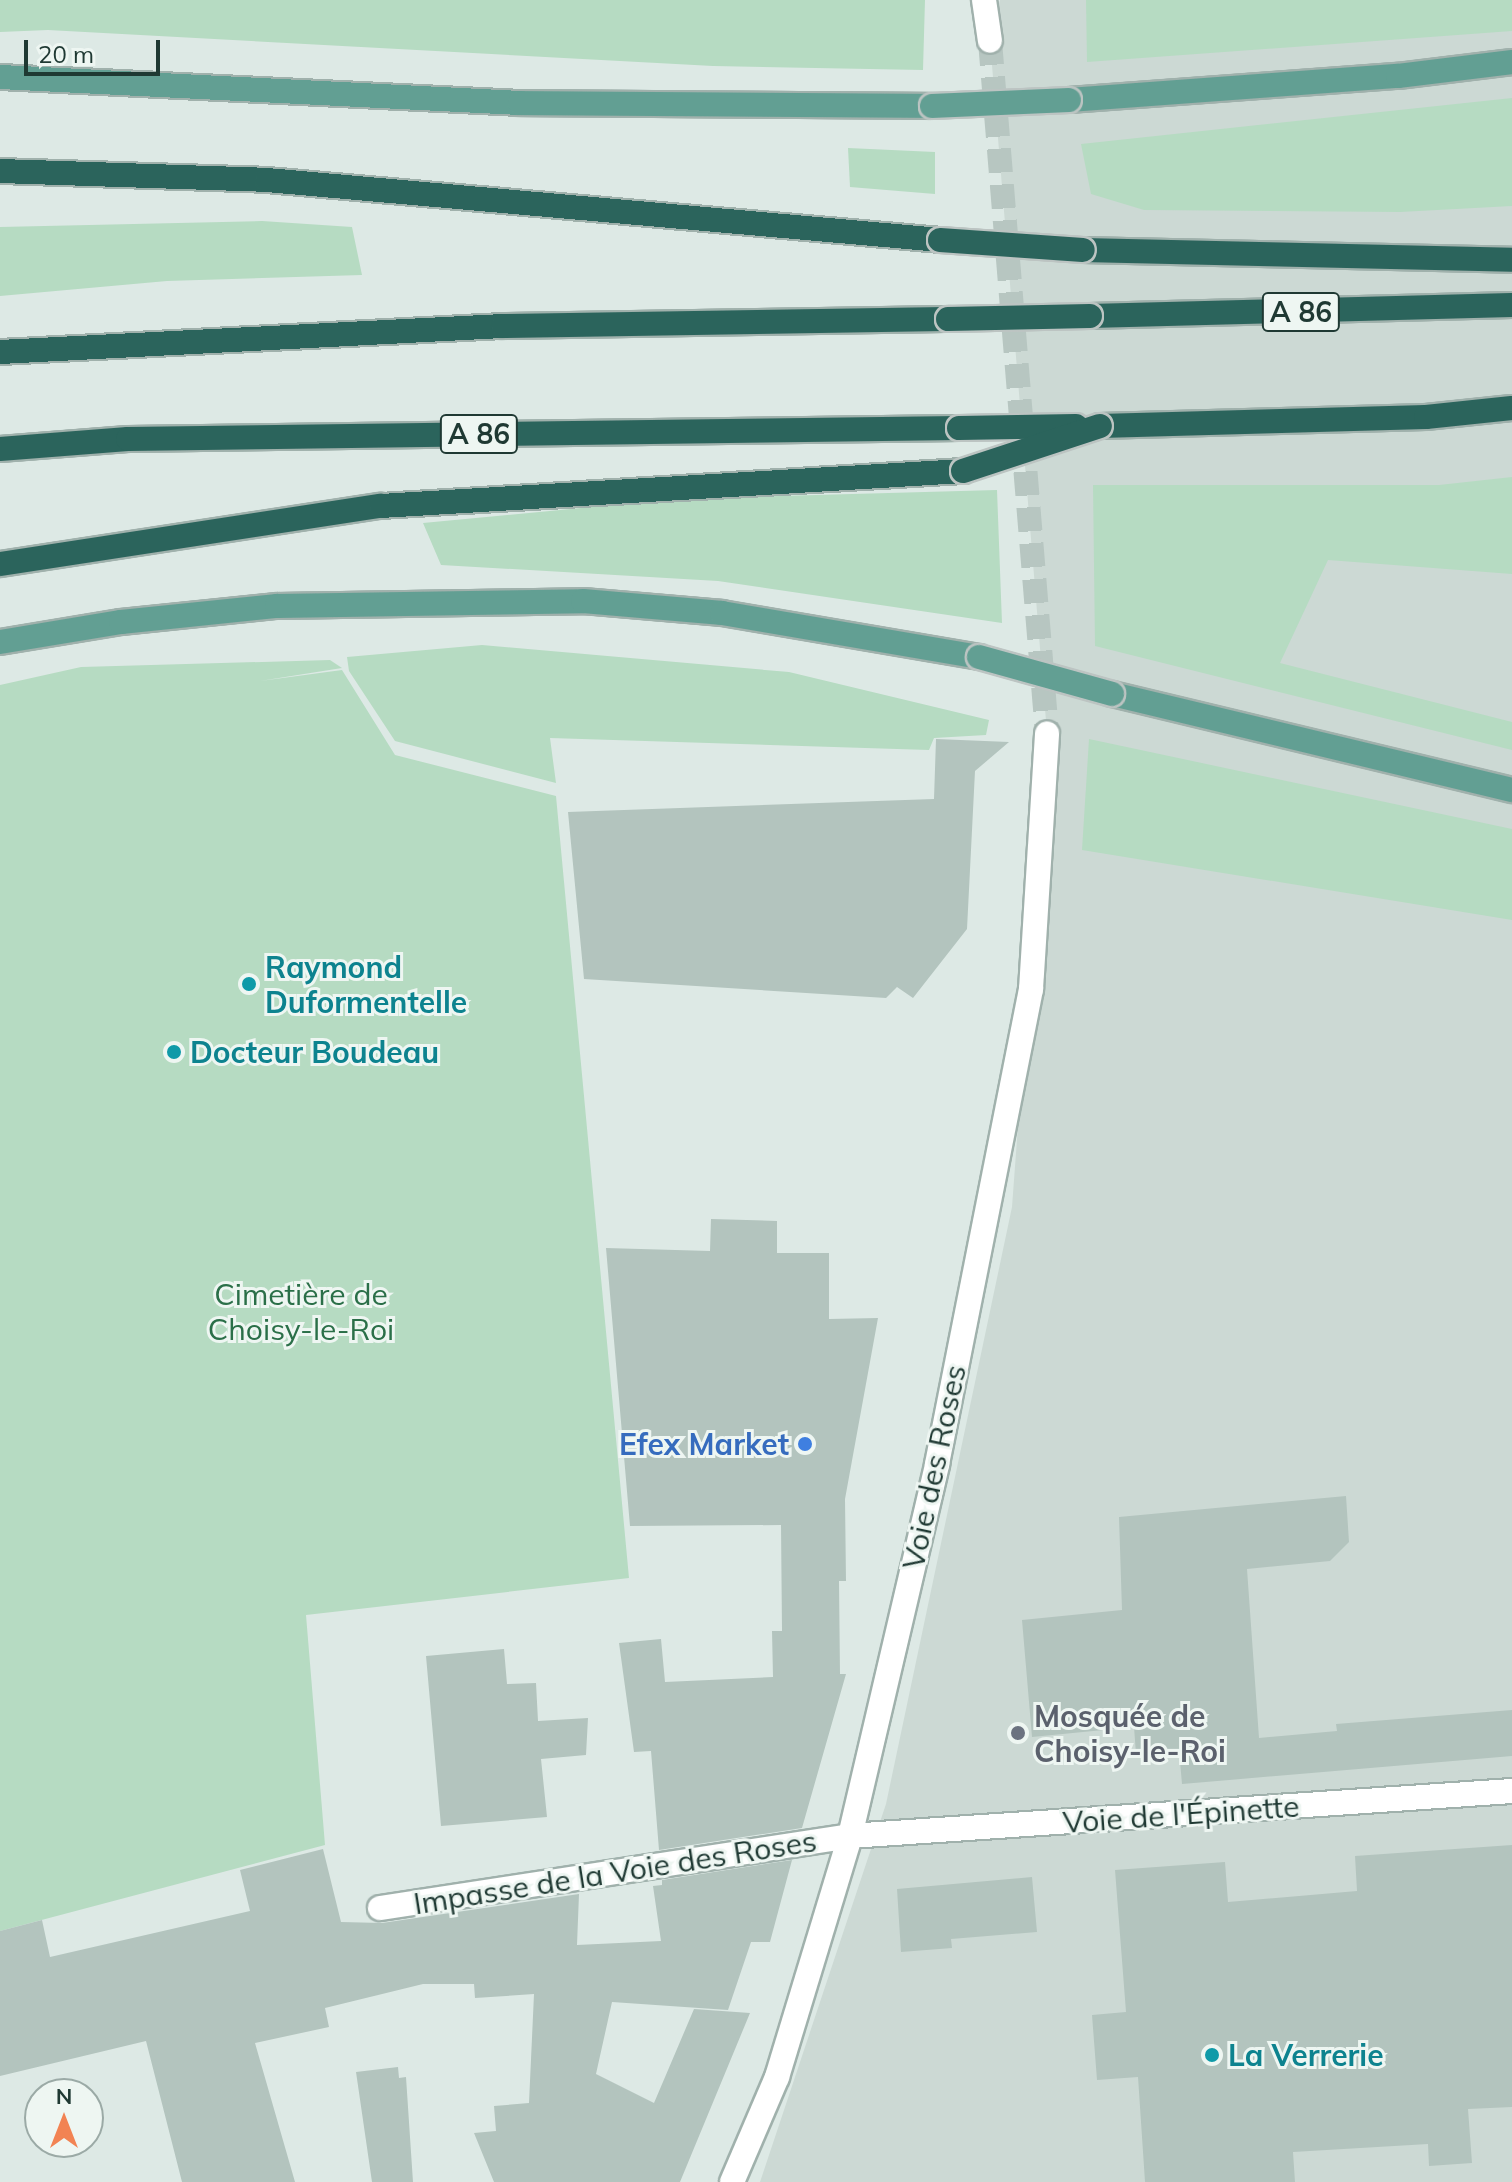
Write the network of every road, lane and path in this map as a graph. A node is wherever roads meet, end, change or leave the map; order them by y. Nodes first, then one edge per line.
1 (984, 0) edge
2 (990, 41) tunnel mouth
3 (1512, 62) edge
4 (0, 77) edge
5 (0, 171) edge
6 (1512, 260) edge
7 (1512, 305) edge
8 (0, 352) edge
9 (1512, 408) edge
10 (1100, 426) junction
11 (0, 449) edge
12 (0, 564) edge
13 (0, 642) edge
14 (1047, 733) tunnel mouth
15 (1512, 790) edge
16 (1512, 1791) edge
17 (850, 1836) junction
18 (380, 1908) dead end
19 (732, 2182) edge

1 - 2 street
3 - 4 main road, bridge
5 - 6 highway, bridge
7 - 8 highway, A 86, bridge
9 - 10 highway, A 86
10 - 11 highway, A 86, bridge
10 - 12 highway, bridge
13 - 15 main road, bridge
14 - 17 street, Voie des Roses
16 - 17 street, Voie de l'Épinette
17 - 18 street, Impasse de la Voie des Roses
17 - 19 street, Voie des Roses

